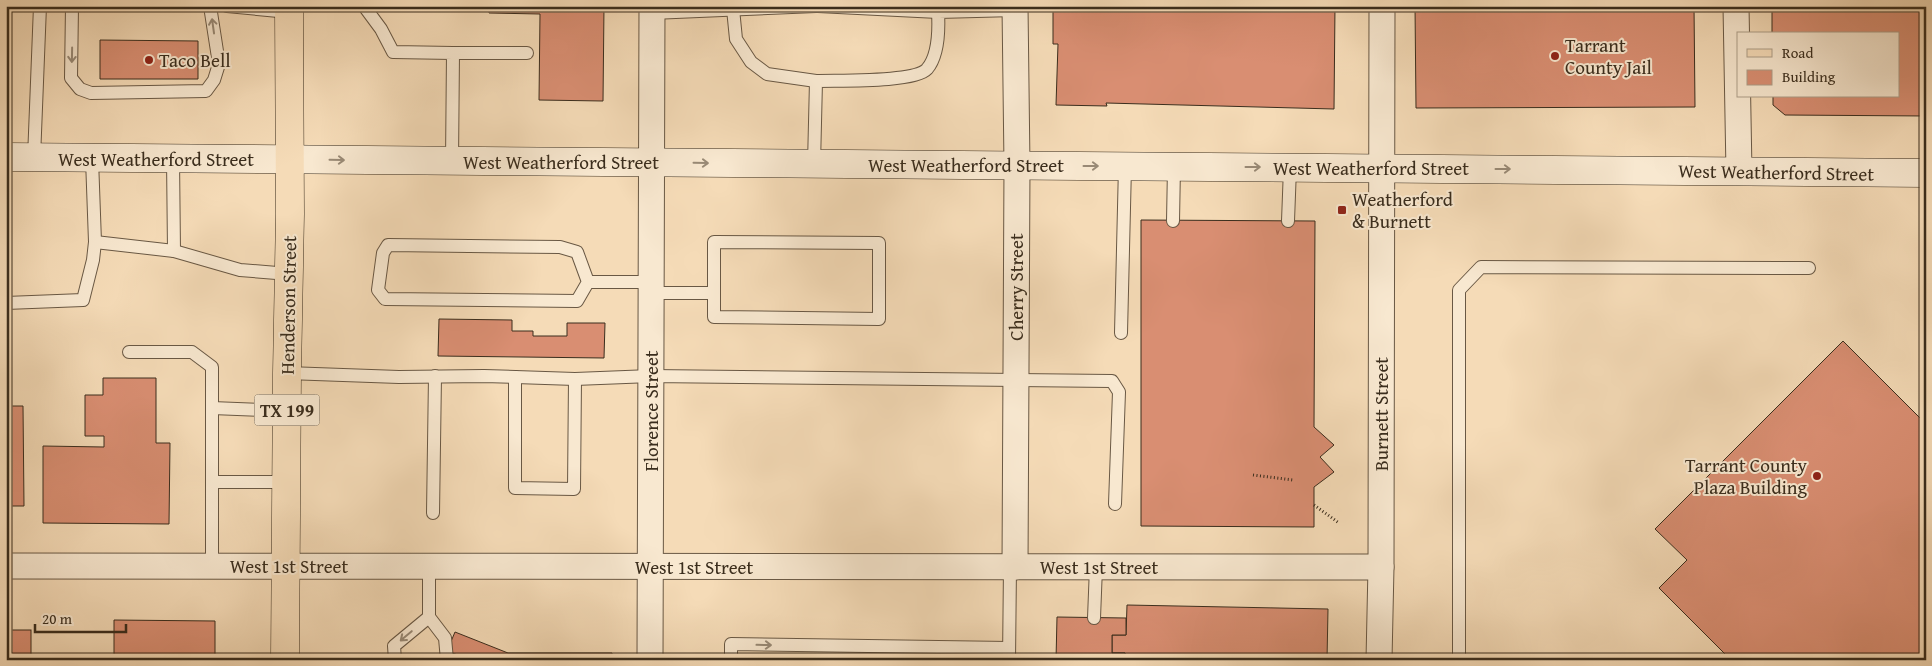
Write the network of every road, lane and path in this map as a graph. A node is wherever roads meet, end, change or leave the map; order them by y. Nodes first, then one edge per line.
1 (40, 6) edge
2 (72, 6) edge
3 (210, 6) edge
4 (227, 6) edge
5 (364, 6) edge
6 (817, 6) edge
7 (1382, 6) edge
8 (1736, 6) edge
9 (714, 8) edge
10 (1015, 8) edge
11 (289, 9) edge
12 (652, 9) edge
13 (733, 9) junction
14 (938, 12) junction
15 (453, 53) junction
16 (527, 53) dead end
17 (1737, 61) edge
18 (816, 81) junction
19 (1738, 98) edge
20 (6, 158) edge
21 (34, 158) junction
22 (92, 158) junction
23 (173, 159) junction
24 (288, 160) junction
25 (452, 161) junction
26 (652, 163) junction
27 (814, 164) junction
28 (1017, 166) junction
29 (1125, 166) junction
30 (1174, 167) junction
31 (1290, 168) junction
32 (1382, 168) junction
33 (1739, 172) junction
34 (1926, 173) edge
35 (1173, 221) dead end
36 (1288, 221) dead end
37 (95, 242) junction
38 (174, 251) junction
39 (1809, 268) dead end
40 (289, 274) junction
41 (588, 282) junction
42 (651, 287) junction
43 (714, 293) junction
44 (6, 303) edge
45 (1121, 333) dead end
46 (129, 352) dead end
47 (286, 373) junction
48 (435, 376) junction
49 (651, 376) junction
50 (515, 377) junction
51 (1016, 379) junction
52 (575, 380) junction
53 (212, 408) junction
54 (287, 411) junction
55 (1253, 475) dead end
56 (1293, 480) dead end
57 (212, 482) junction
58 (286, 482) junction
59 (1115, 504) dead end
60 (1314, 505) dead end
61 (433, 513) dead end
62 (1339, 523) dead end
63 (286, 565) junction
64 (6, 566) edge
65 (212, 566) junction
66 (429, 567) junction
67 (650, 567) junction
68 (1012, 567) junction
69 (1381, 567) junction
70 (1096, 568) junction
71 (429, 617) junction
72 (1094, 618) dead end
73 (1009, 654) edge
74 (285, 660) edge
75 (395, 660) edge
76 (447, 660) edge
77 (650, 660) edge
78 (731, 660) edge
79 (1379, 660) edge
80 (1459, 660) edge

1 - 21 lane
2 -> 3 lane
4 - 11 lane
5 - 15 lane
6 - 13 lane
6 - 14 lane
7 - 32 street, Burnett Street
8 - 17 street
9 - 12 lane
9 - 13 lane
10 - 14 lane
10 - 28 street, Cherry Street
11 - 24 main road, TX 199
12 - 26 street, Florence Street
13 - 18 lane
14 - 18 lane
15 - 16 lane
15 - 25 lane
18 - 27 lane
19 - 33 street
20 - 21 main road, West Weatherford Street
21 - 22 main road, West Weatherford Street
22 - 23 main road, West Weatherford Street
22 - 37 lane
23 - 24 main road, West Weatherford Street
23 - 38 lane
24 -> 25 main road, West Weatherford Street
24 - 40 main road, Henderson Street / TX 199
25 - 26 main road, West Weatherford Street
26 -> 27 main road, West Weatherford Street
26 - 42 street, Florence Street
27 - 28 main road, West Weatherford Street
28 -> 29 main road, West Weatherford Street
28 - 51 street, Cherry Street
29 - 30 main road, West Weatherford Street
29 - 45 lane
30 -> 31 main road, West Weatherford Street
30 - 35 lane
31 - 32 main road, West Weatherford Street
31 - 36 lane
32 -> 33 main road, West Weatherford Street
32 - 69 street, Burnett Street
33 - 34 main road, West Weatherford Street
37 - 38 lane
37 - 44 lane
38 - 40 lane
39 - 80 lane
40 - 47 main road, Henderson Street / TX 199
41 - 41 lane
41 - 42 lane
42 - 43 lane
42 - 49 street, Florence Street
43 - 43 lane
46 - 53 lane
47 - 48 lane
47 - 54 main road, Henderson Street / TX 199
48 - 50 lane
48 - 61 lane
49 - 51 lane
49 - 52 lane
49 - 67 street, Florence Street
50 - 52 lane
50 - 52 lane
51 - 59 lane
51 - 68 street, Cherry Street
53 - 54 lane
53 - 57 lane
54 - 58 main road, Henderson Street / TX 199
55 - 56 path
57 - 58 lane
57 - 65 lane
58 - 63 main road, Henderson Street / TX 199
60 - 62 path
63 - 65 street, West 1st Street
63 - 66 street, West 1st Street
63 - 74 main road, Henderson Street / TX 199
64 - 65 street, West 1st Street
66 - 67 street, West 1st Street
66 - 71 lane
67 - 68 street, West 1st Street
67 - 77 street, Florence Street
68 - 70 street, West 1st Street
68 - 73 lane
69 - 70 street, West 1st Street
69 - 79 street, Burnett Street
70 - 72 lane
71 -> 75 lane
71 - 76 lane
78 -> 73 lane

